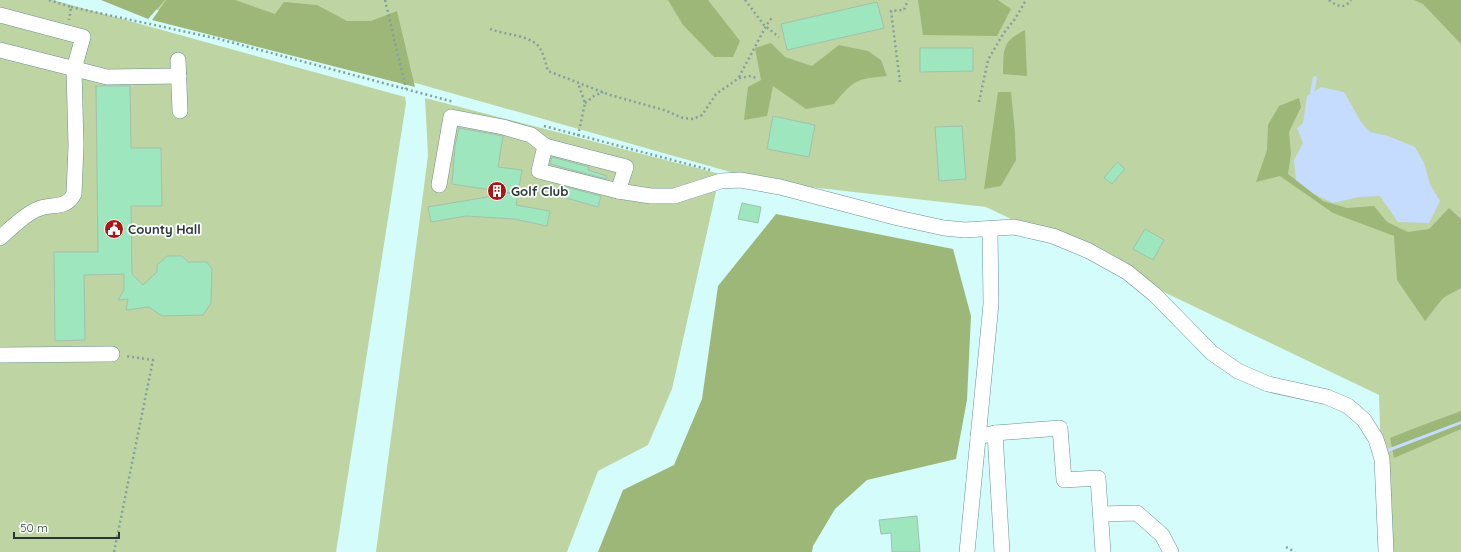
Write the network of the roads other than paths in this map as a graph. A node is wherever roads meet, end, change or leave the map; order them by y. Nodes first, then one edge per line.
1 (0, 15) edge
2 (0, 50) edge
3 (178, 60) dead end
4 (74, 69) junction
5 (179, 76) junction
6 (180, 111) dead end
7 (545, 146) junction
8 (439, 185) dead end
9 (618, 191) junction
10 (990, 229) junction
11 (0, 238) edge
12 (112, 354) road end
13 (0, 355) edge
14 (995, 433) junction
15 (978, 437) junction
16 (1101, 514) junction
17 (968, 552) edge
18 (1002, 552) edge
19 (1103, 552) edge
20 (1171, 552) edge
21 (1386, 552) edge

1 - 4 lane
2 - 4 lane
3 - 5 lane
4 - 5 lane
4 - 11 lane
5 - 6 lane
7 - 8 lane
7 - 9 lane
7 - 9 lane
9 - 10 lane
10 - 15 lane
10 - 21 lane
12 - 13 lane
14 - 15 lane
14 - 16 lane
14 - 18 lane
15 - 17 lane
16 - 19 lane
16 - 20 lane

